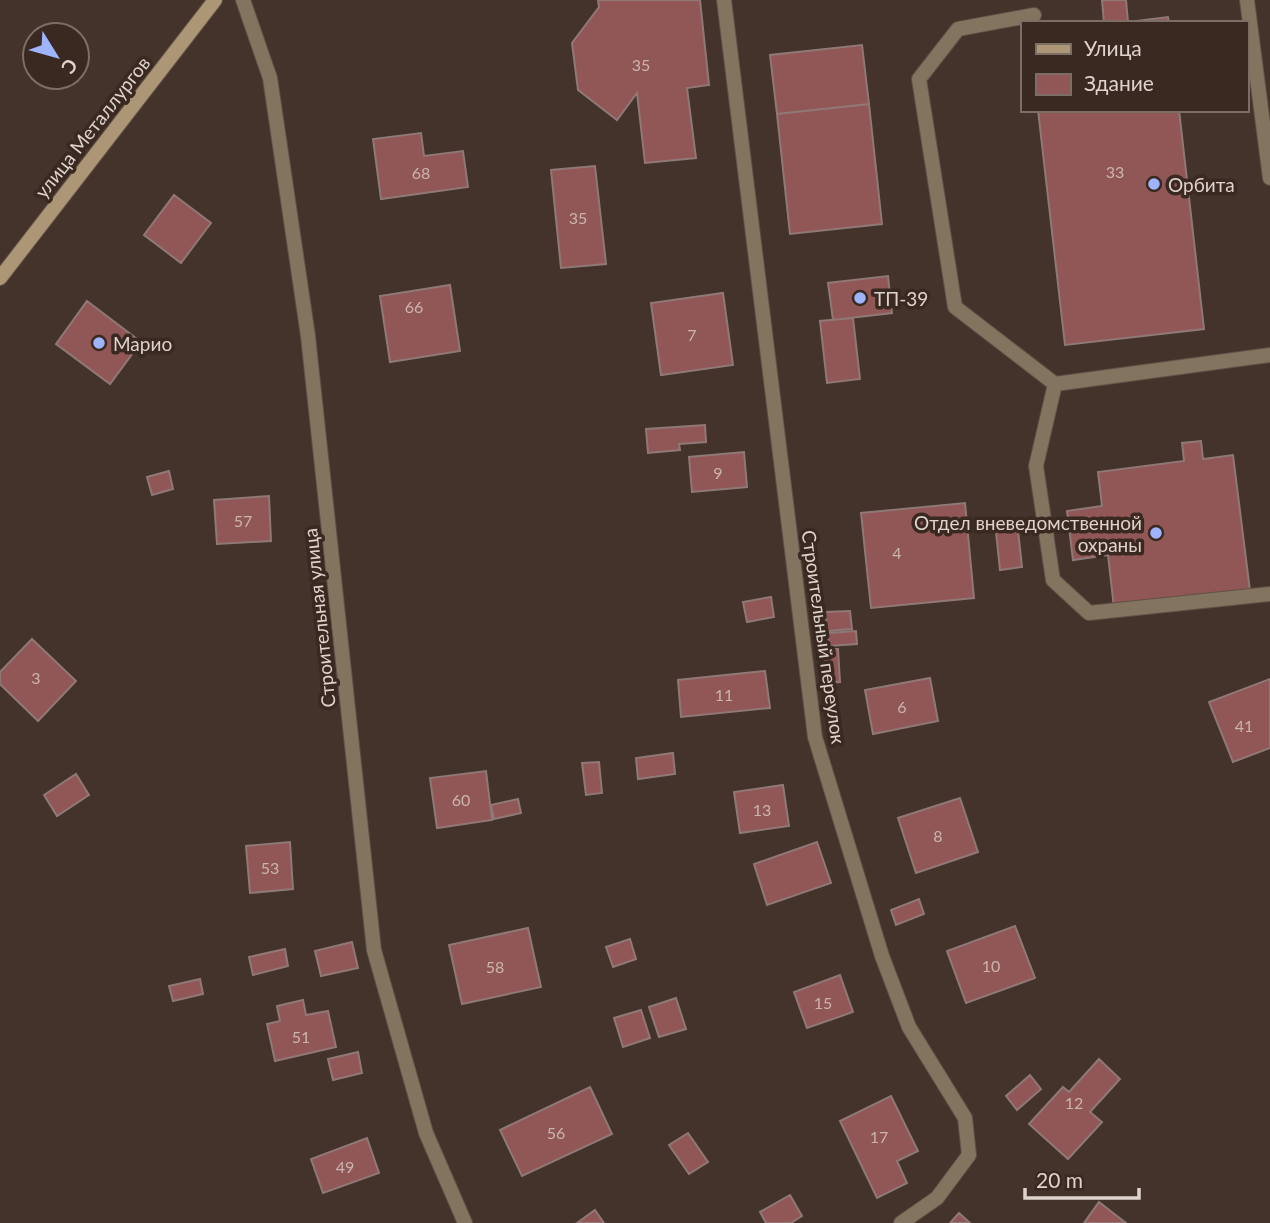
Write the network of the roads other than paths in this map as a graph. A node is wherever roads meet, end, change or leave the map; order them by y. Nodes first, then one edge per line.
1 (215, 0) edge
2 (243, 0) edge
3 (724, 0) edge
4 (1247, 0) edge
5 (1034, 15) dead end
6 (1270, 178) edge
7 (0, 278) edge
8 (1270, 355) edge
9 (1055, 384) junction
10 (1270, 594) edge
11 (465, 1223) edge
12 (901, 1223) edge

1 - 7 street, улица Металлургов
2 - 11 street, Строительная улица
3 - 12 street, Строительный переулок
4 - 6 street
5 - 9 street
8 - 9 street
9 - 10 street

